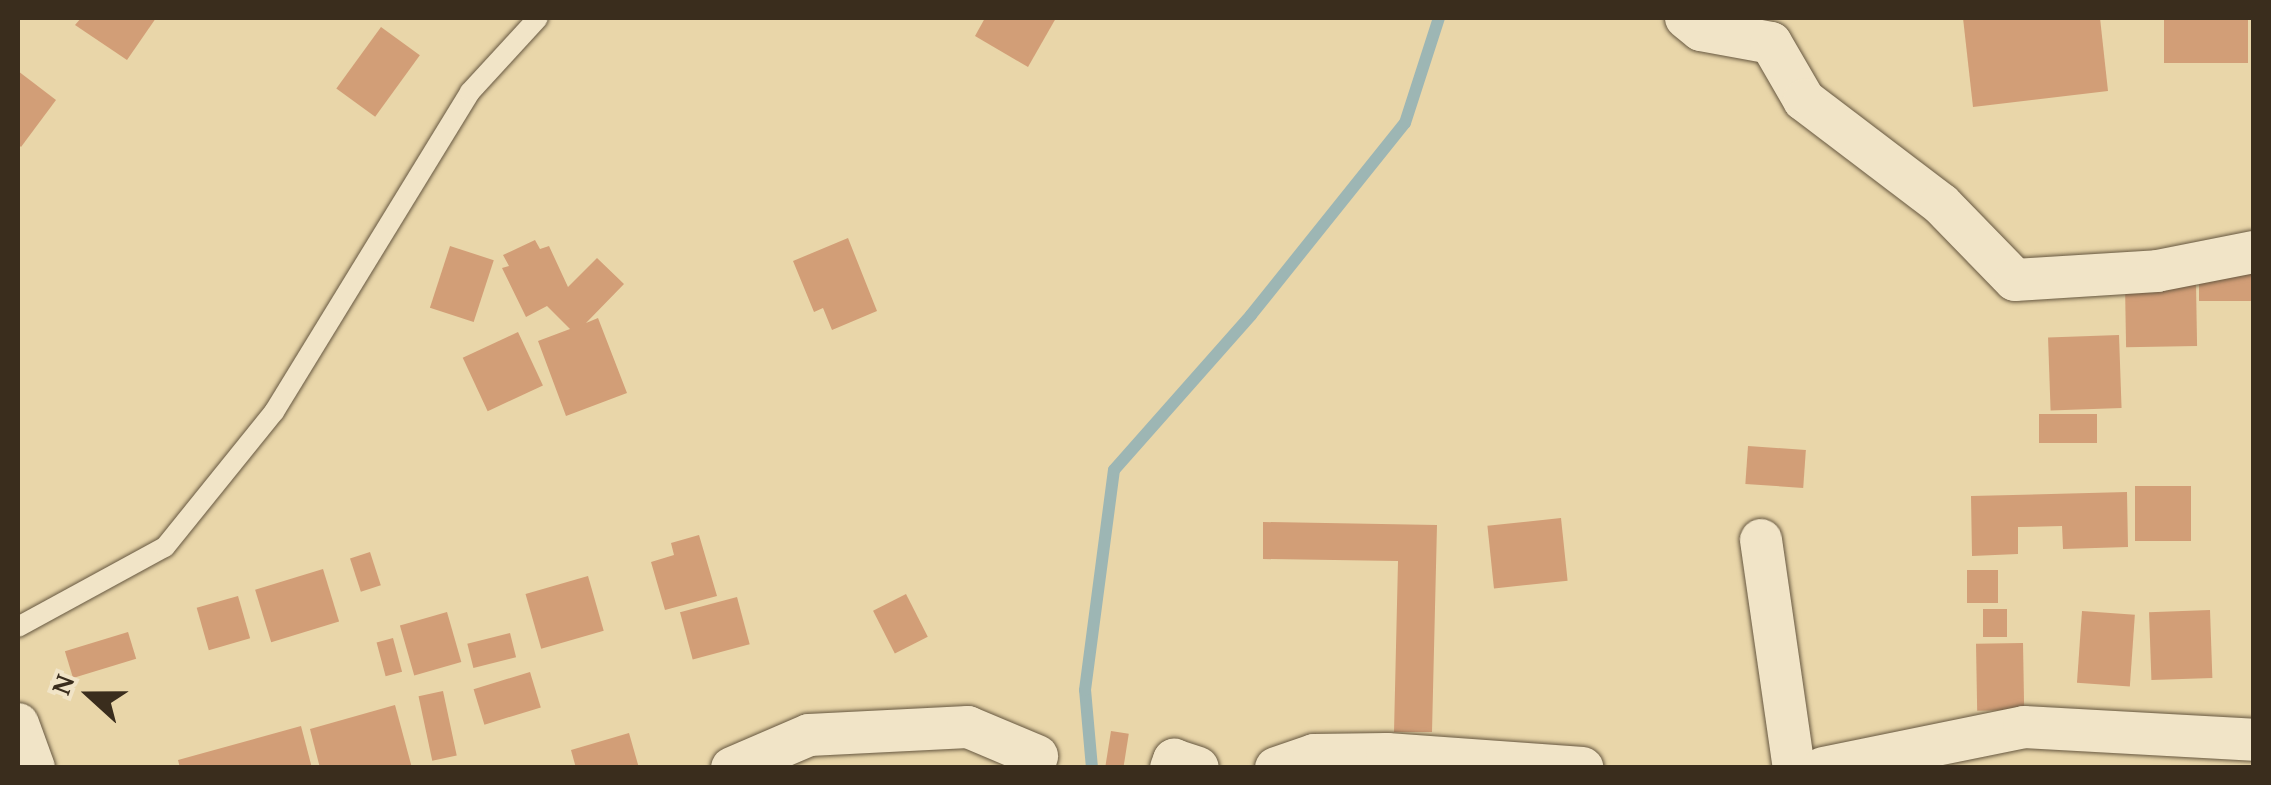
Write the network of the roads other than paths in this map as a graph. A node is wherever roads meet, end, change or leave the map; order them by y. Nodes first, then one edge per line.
1 (538, 18) edge
2 (1686, 18) edge
3 (2254, 252) edge
4 (1761, 540) dead end
5 (18, 627) edge
6 (18, 724) edge
7 (2254, 740) edge
8 (1037, 756) dead end
9 (34, 768) edge
10 (732, 768) edge
11 (1171, 768) edge
12 (1198, 768) edge
13 (1276, 768) edge
14 (1582, 768) edge
15 (1794, 768) edge
16 (1823, 768) edge

1 - 5 lane
2 - 3 street
4 - 15 street
6 - 9 street
7 - 16 street
8 - 10 street
11 - 12 street
13 - 14 street

